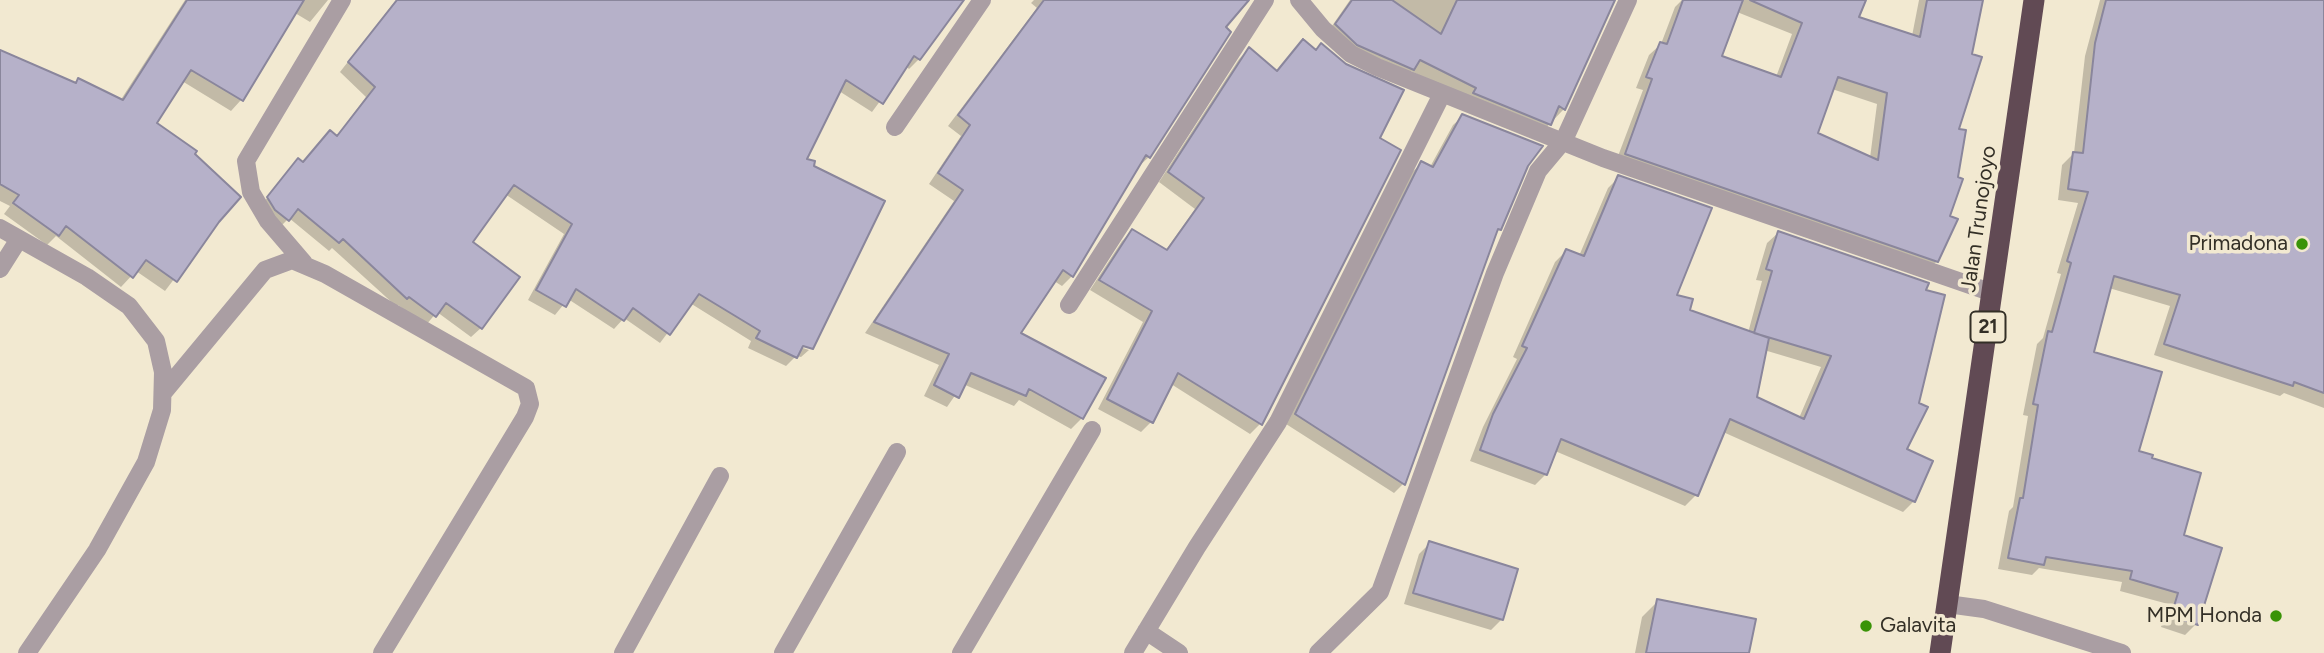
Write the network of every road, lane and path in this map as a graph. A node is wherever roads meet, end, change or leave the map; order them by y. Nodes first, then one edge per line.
1 (342, 0) edge
2 (982, 0) edge
3 (1265, 0) edge
4 (1299, 0) edge
5 (1628, 0) edge
6 (2034, 0) edge
7 (1442, 94) junction
8 (895, 127) dead end
9 (1564, 140) junction
10 (0, 228) edge
11 (19, 239) junction
12 (304, 263) junction
13 (0, 269) edge
14 (1993, 293) junction
15 (1069, 305) dead end
16 (163, 393) junction
17 (1092, 430) dead end
18 (897, 452) dead end
19 (720, 476) dead end
20 (1947, 604) junction
21 (1146, 631) junction
22 (27, 653) edge
23 (382, 653) edge
24 (623, 653) edge
25 (783, 653) edge
26 (961, 653) edge
27 (1133, 653) edge
28 (1179, 653) edge
29 (1318, 653) edge
30 (1940, 653) edge
31 (2122, 653) edge

1 - 12 street
2 - 8 street
3 - 15 street
4 - 7 street
5 - 9 street
6 - 14 highway, Jalan Trunojoyo / 21
7 - 9 street
7 - 21 street
9 - 14 street
9 - 29 street
10 - 11 street
11 - 13 street
11 - 16 street
12 - 16 street
12 - 23 street
14 - 20 highway, Jalan Trunojoyo / 21
16 - 22 street
17 - 26 street
18 - 25 street
19 - 24 street
20 - 30 highway, Jalan Trunojoyo / 21
20 - 31 street
21 - 27 street
21 - 28 street

